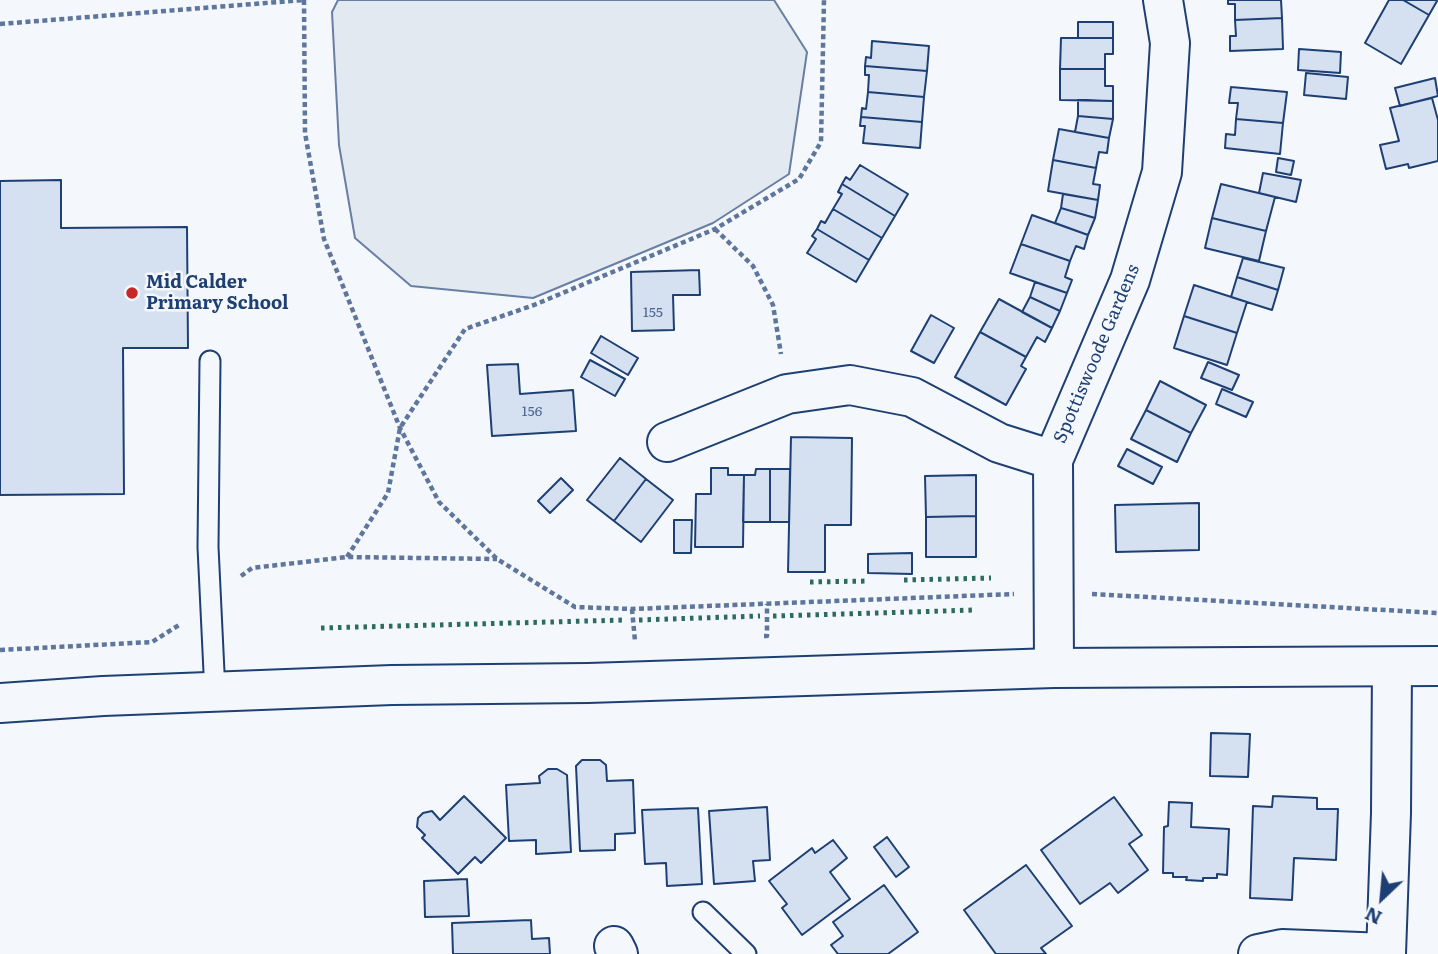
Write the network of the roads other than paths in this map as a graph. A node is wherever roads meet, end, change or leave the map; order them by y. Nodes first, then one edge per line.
1 (1163, 0) edge
2 (210, 361) dead end
3 (667, 442) dead end
4 (1053, 460) junction
5 (1438, 666) edge
6 (1392, 667) junction
7 (1054, 668) junction
8 (215, 693) junction
9 (0, 703) edge
10 (703, 912) dead end
11 (1386, 953) edge
12 (746, 954) edge
13 (1258, 954) edge

1 - 4 street, Spottiswoode Gardens
2 - 8 lane
3 - 4 street, Spottiswoode Gardens
4 - 7 street, Spottiswoode Gardens
5 - 6 street
6 - 7 street
6 - 11 street
7 - 8 street
8 - 9 street
10 - 12 lane
11 - 13 street

